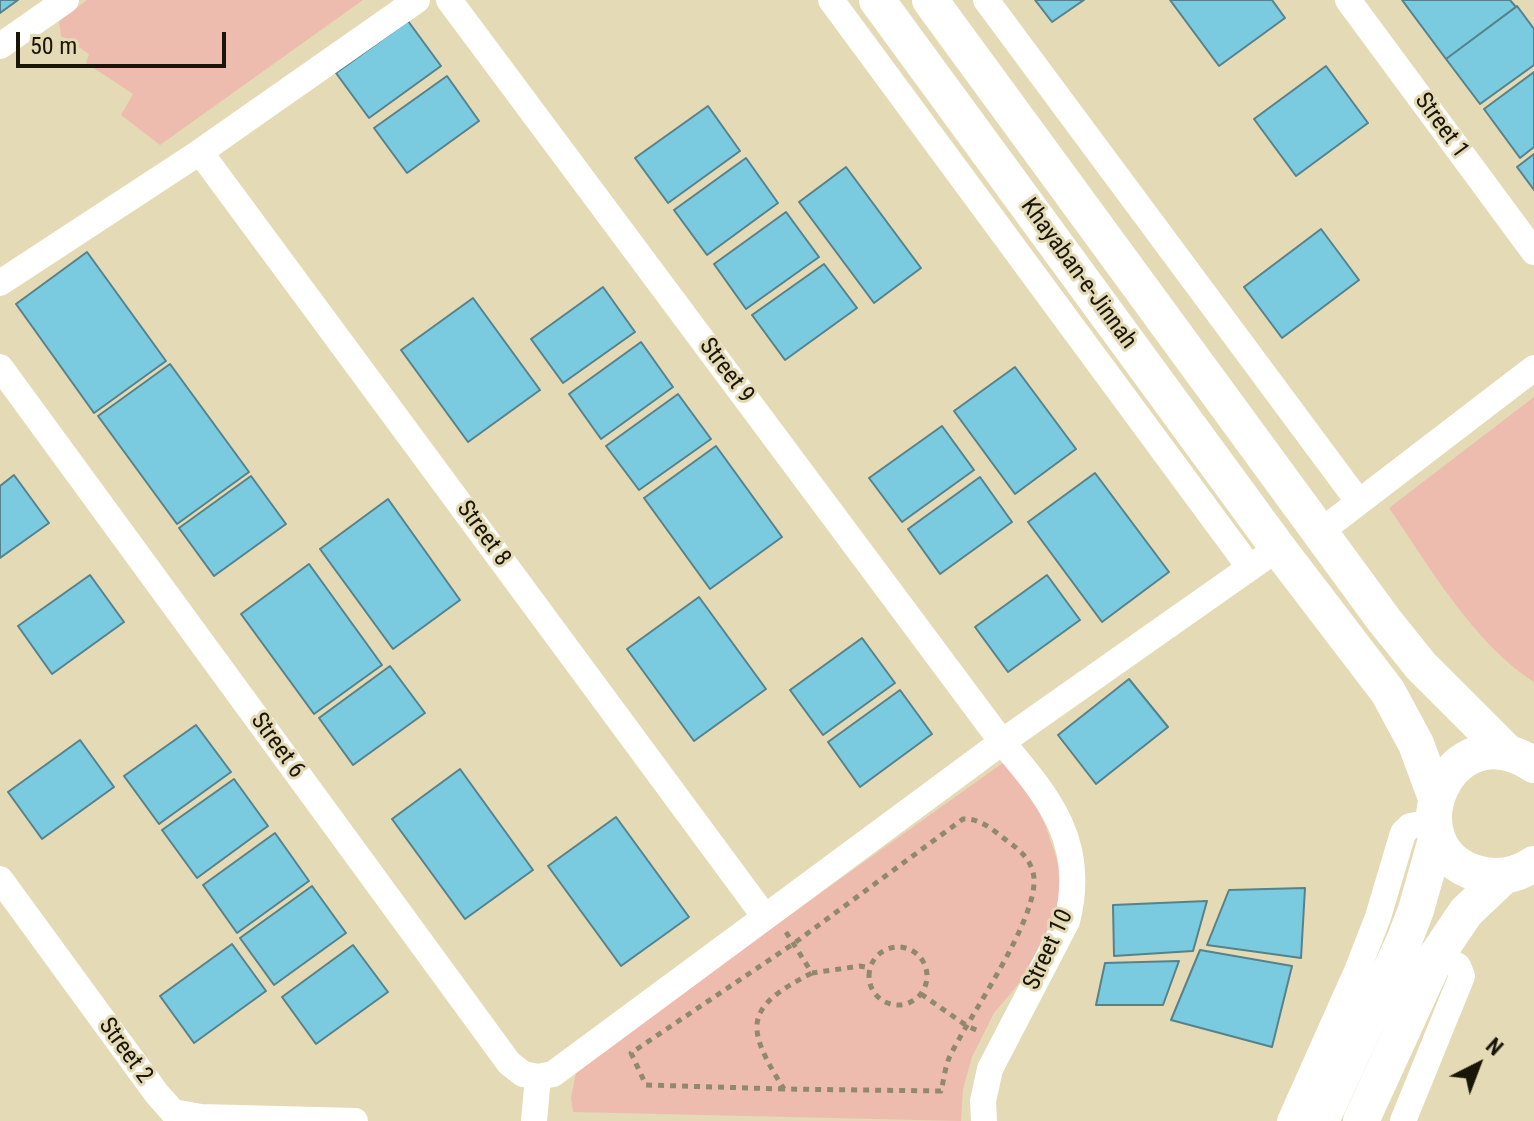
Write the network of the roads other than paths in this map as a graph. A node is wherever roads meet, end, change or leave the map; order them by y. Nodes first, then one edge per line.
1 (66, 0) edge
2 (417, 0) edge
3 (449, 0) edge
4 (831, 0) edge
5 (877, 0) edge
6 (930, 0) edge
7 (986, 0) edge
8 (1348, 0) edge
9 (0, 46) edge
10 (200, 152) junction
11 (1534, 252) edge
12 (0, 283) edge
13 (0, 367) edge
14 (1534, 368) edge
15 (1358, 501) junction
16 (1320, 532) junction
17 (1264, 558) junction
18 (1002, 742) junction
19 (1521, 759) edge
20 (1436, 819) junction
21 (1519, 870) edge
22 (0, 879) edge
23 (769, 914) junction
24 (1437, 955) junction
25 (538, 1077) junction
26 (201, 1119) edge
27 (355, 1121) edge
28 (534, 1121) edge
29 (984, 1121) edge
30 (1290, 1121) edge
31 (1321, 1121) edge
32 (1361, 1121) edge
33 (1403, 1121) edge

1 - 9 street
2 - 10 street
3 - 18 street, Street 9
4 - 17 street
5 - 17 main road, Khayaban-e-Jinnah
6 - 16 main road, Khayaban-e-Jinnah
7 - 15 street
8 - 11 street, Street 1
10 - 12 street
10 - 23 street, Street 8
13 - 25 street, Street 6
14 - 15 street
15 - 16 street
16 - 19 main road, Khayaban-e-Jinnah
17 - 18 street
17 - 20 main road, Khayaban-e-Jinnah
18 - 23 street
18 - 29 street, Street 10
19 - 20 main road
20 - 21 main road, Khayaban-e-Jinnah
20 - 30 street
20 - 31 main road
21 - 24 main road
22 - 26 street, Street 2
23 - 25 street
24 - 32 main road
24 - 33 street
25 - 28 street
26 - 27 street, Street 2

